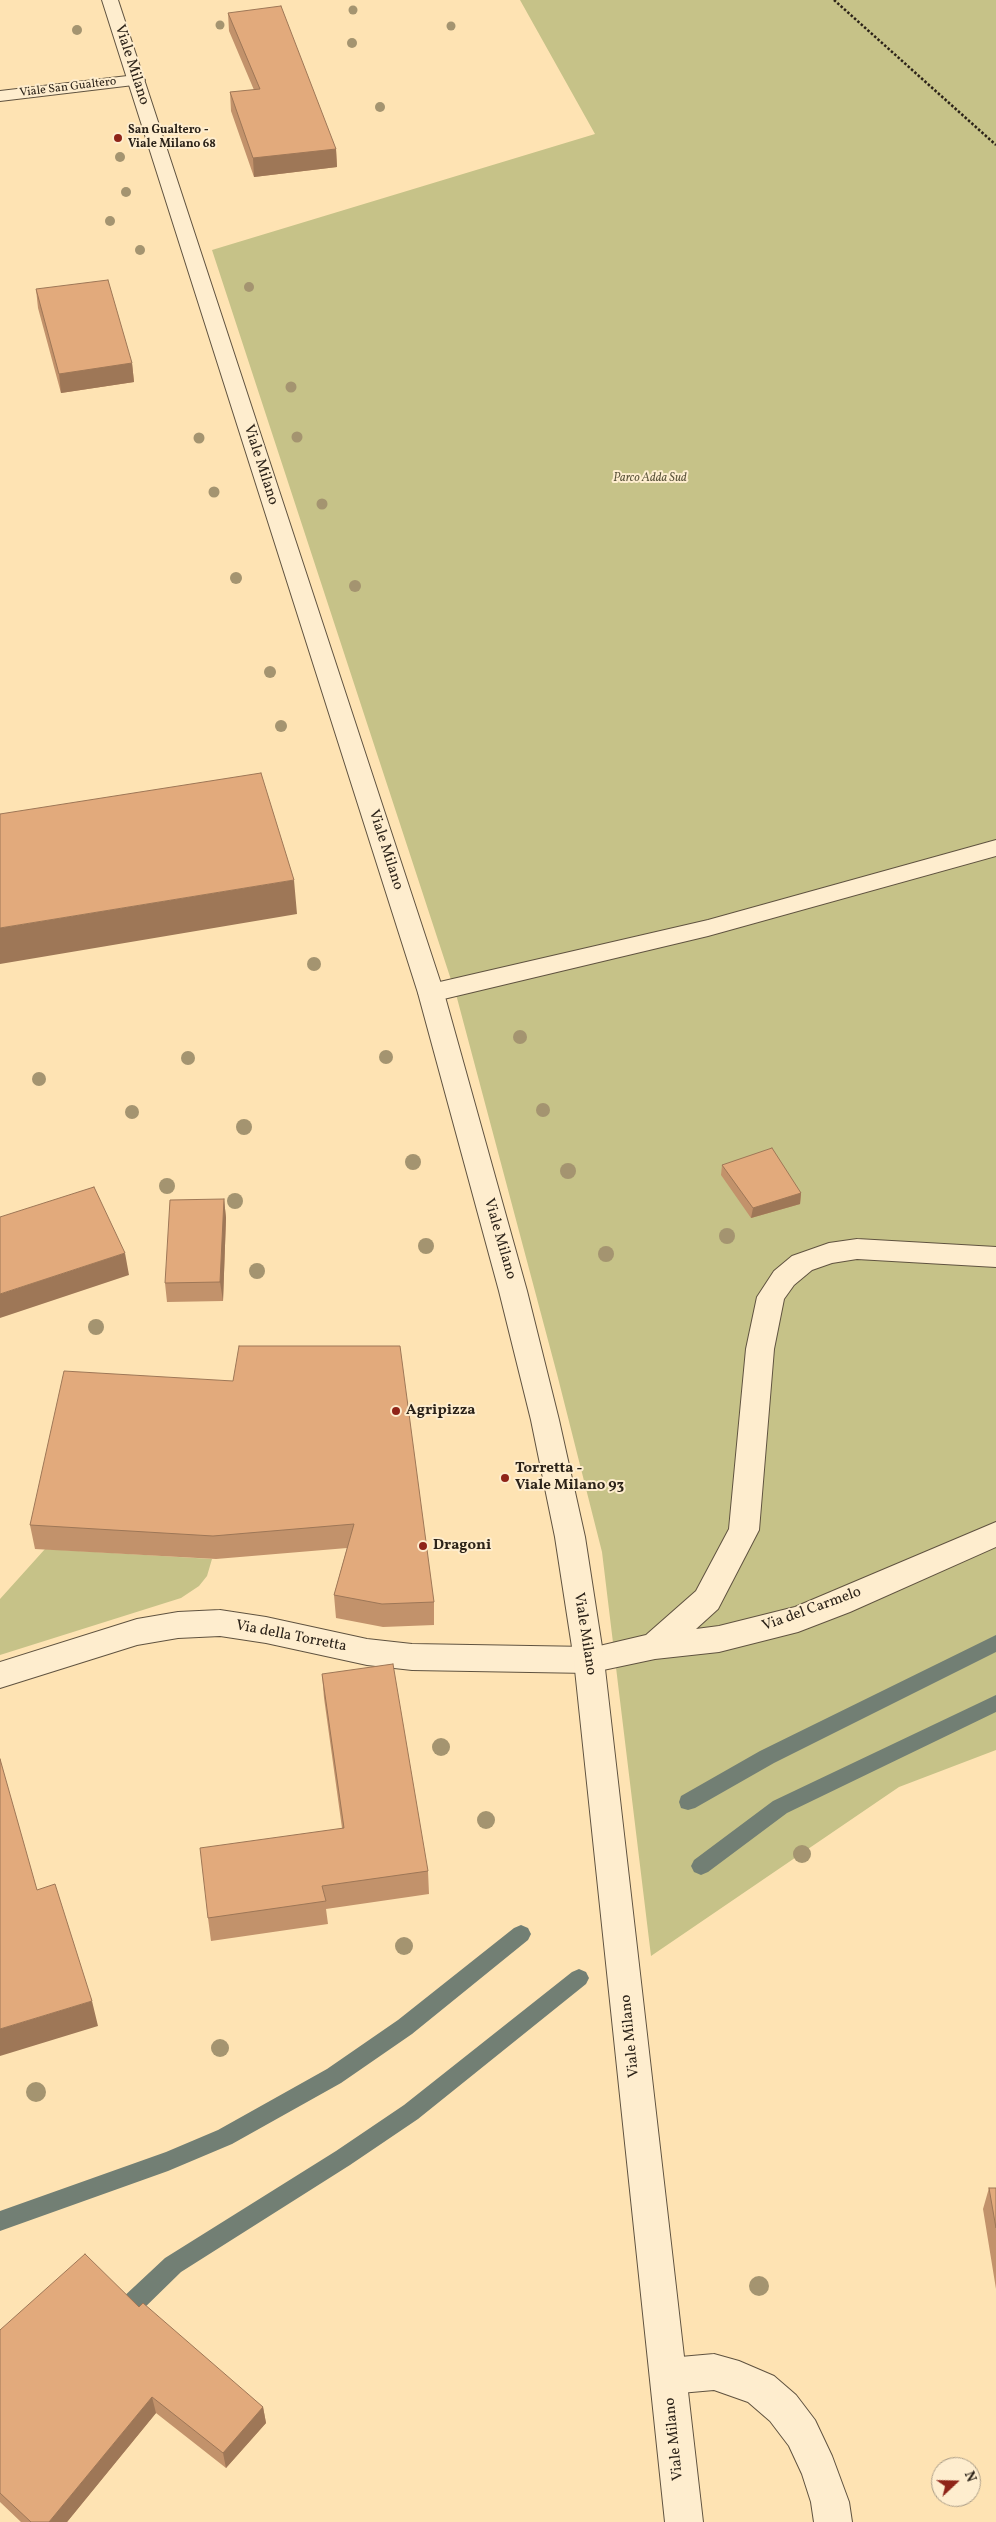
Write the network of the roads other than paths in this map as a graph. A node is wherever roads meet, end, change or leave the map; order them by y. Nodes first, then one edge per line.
1 (110, 0) edge
2 (136, 80) junction
3 (0, 96) edge
4 (996, 848) edge
5 (430, 993) junction
6 (996, 1257) edge
7 (996, 1534) edge
8 (655, 1646) junction
9 (589, 1660) junction
10 (0, 1676) edge
11 (669, 2376) junction
12 (684, 2522) edge
13 (833, 2522) edge

1 - 2 street, Viale Milano
2 - 3 street, Viale San Gualtero
2 - 5 street, Viale Milano
4 - 5 street
5 - 9 street, Viale Milano
6 - 8 street
7 - 8 street, Via del Carmelo
8 - 9 street, Via del Carmelo
9 - 10 street, Via della Torretta
9 - 11 street, Viale Milano
11 - 12 street, Viale Milano
11 - 13 street

